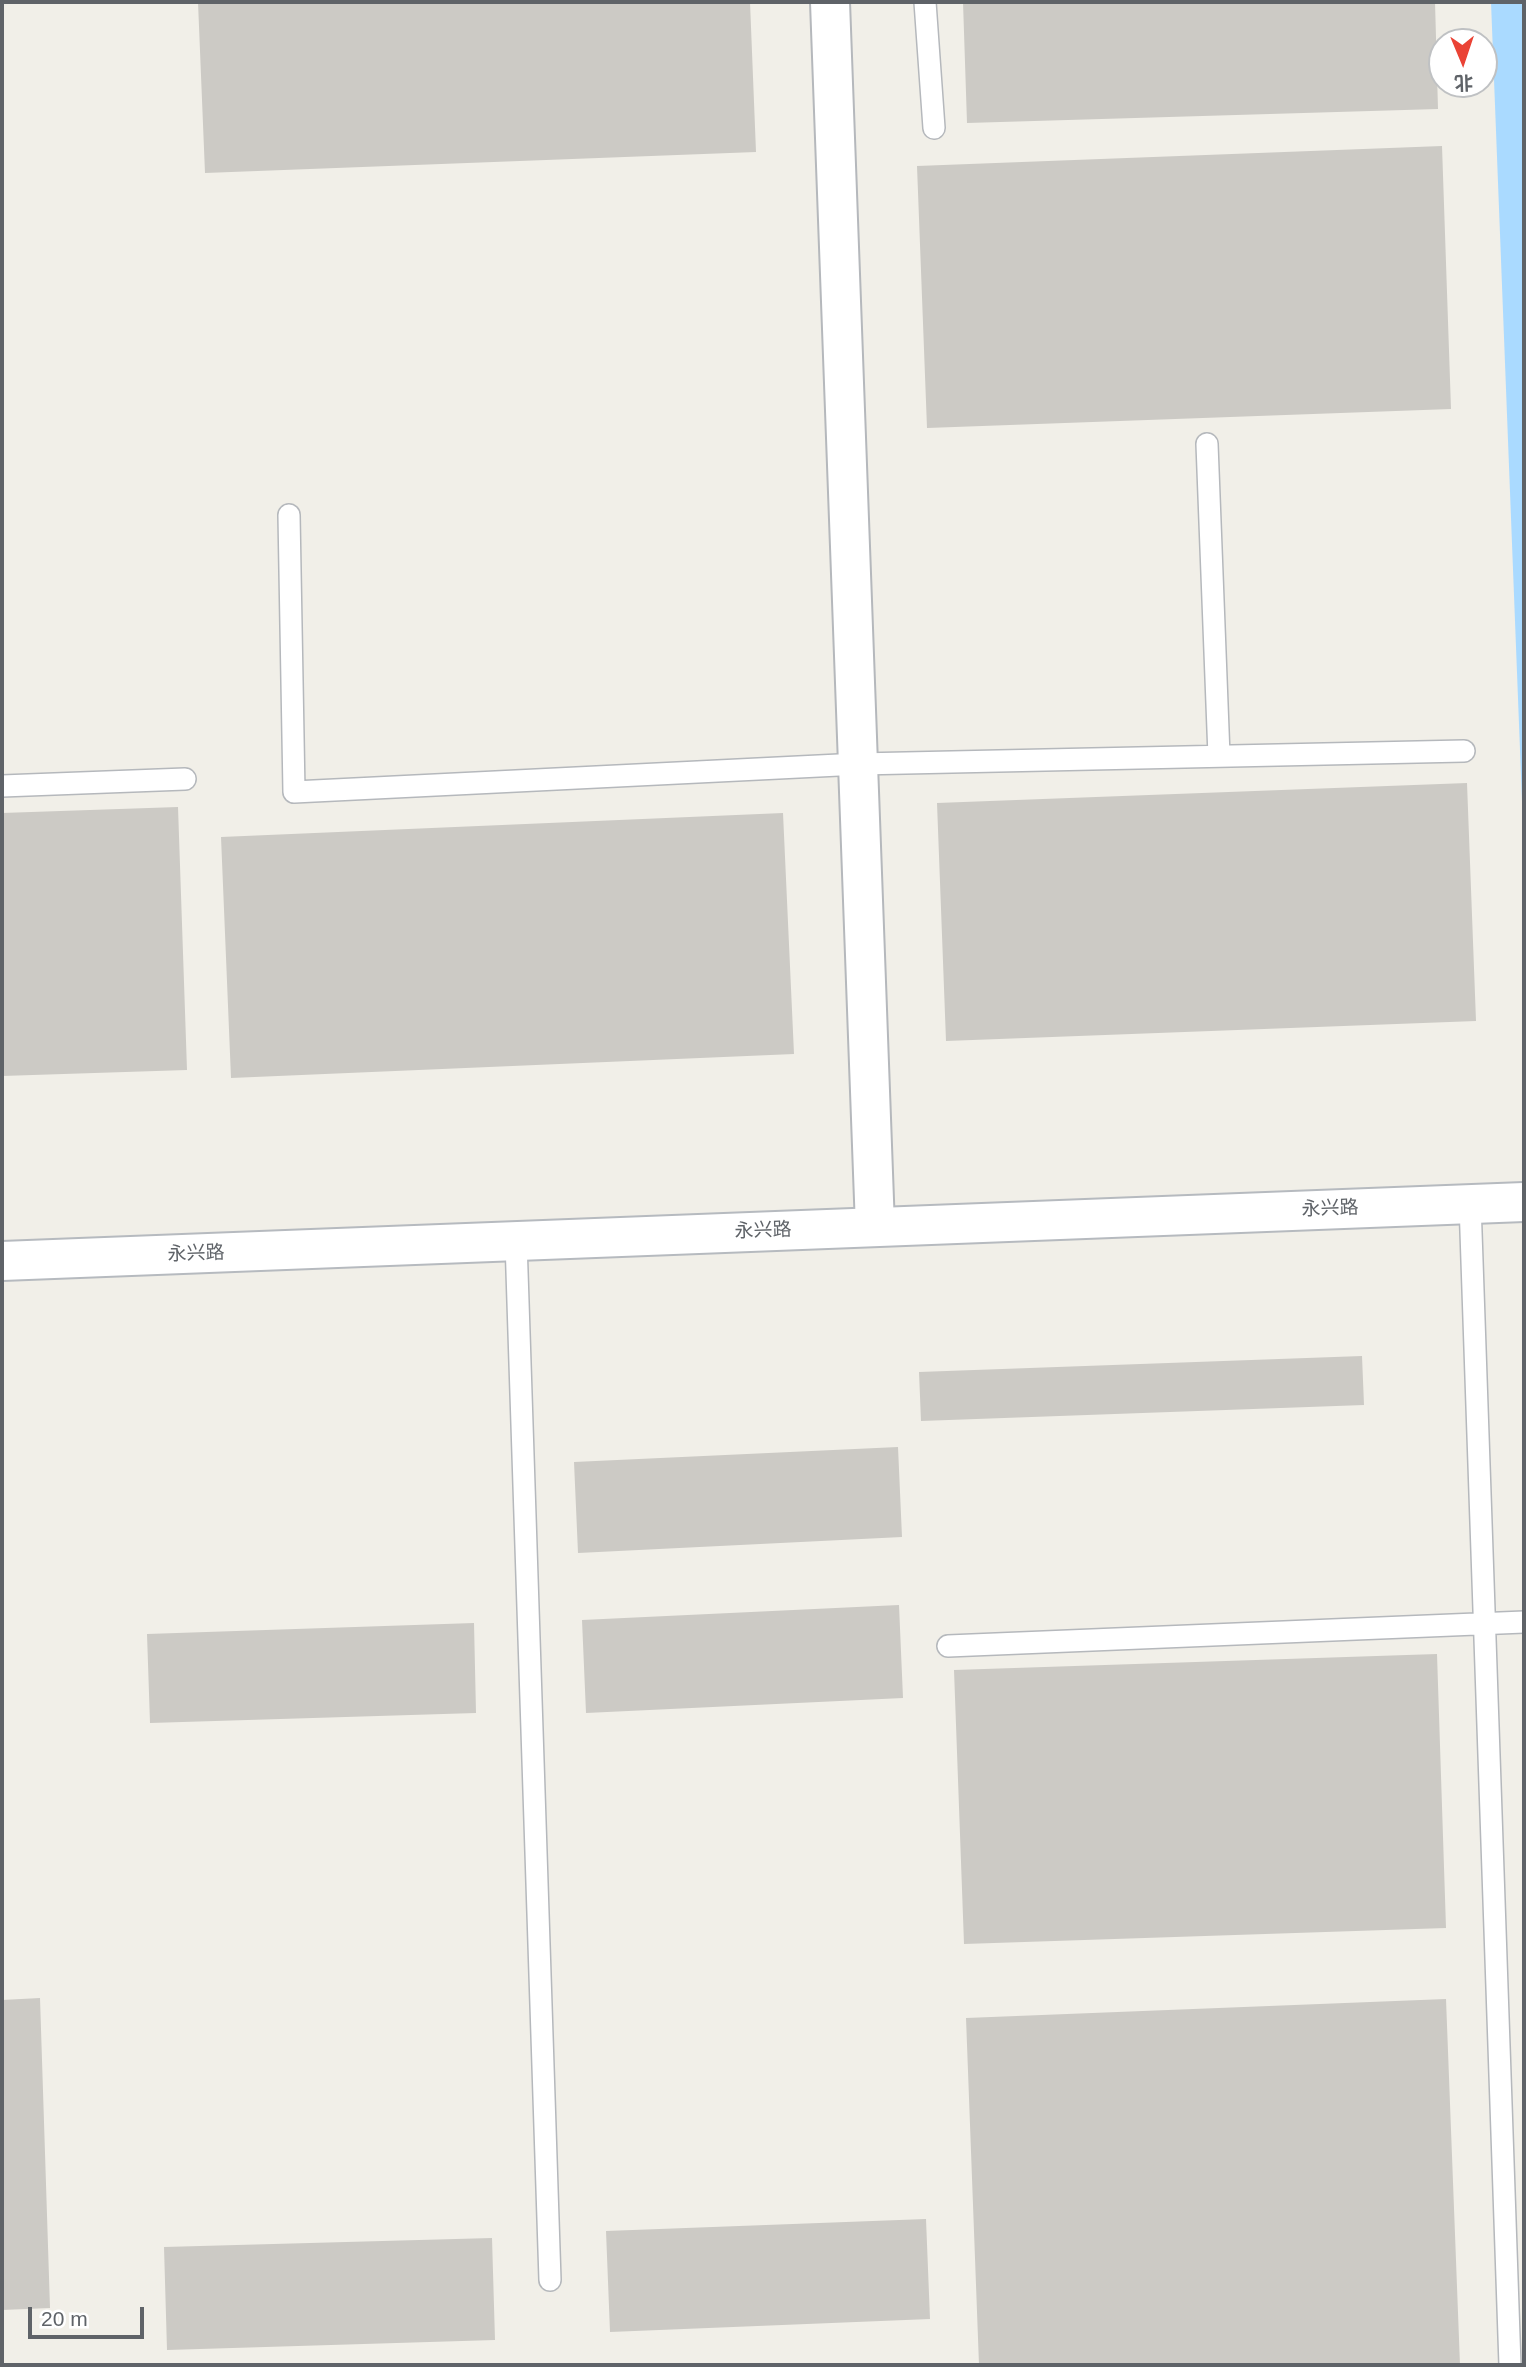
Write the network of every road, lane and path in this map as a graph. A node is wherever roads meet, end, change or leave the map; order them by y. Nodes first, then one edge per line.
1 (830, 2) edge
2 (926, 2) edge
3 (934, 128) dead end
4 (1207, 444) dead end
5 (289, 515) dead end
6 (1464, 751) dead end
7 (1219, 756) junction
8 (859, 764) junction
9 (185, 779) dead end
10 (2, 786) edge
11 (1524, 1202) edge
12 (1469, 1203) junction
13 (875, 1227) junction
14 (516, 1241) junction
15 (2, 1261) edge
16 (1524, 1622) edge
17 (1484, 1624) junction
18 (948, 1646) dead end
19 (550, 2280) dead end
20 (1510, 2365) edge

1 - 8 street
2 - 3 lane
4 - 7 lane
5 - 8 lane
6 - 7 lane
7 - 8 lane
8 - 13 street
9 - 10 lane
11 - 12 street, 永兴路
12 - 13 street, 永兴路
12 - 17 lane
13 - 14 street, 永兴路
14 - 15 street, 永兴路
14 - 19 lane
16 - 17 lane
17 - 18 lane
17 - 20 lane

